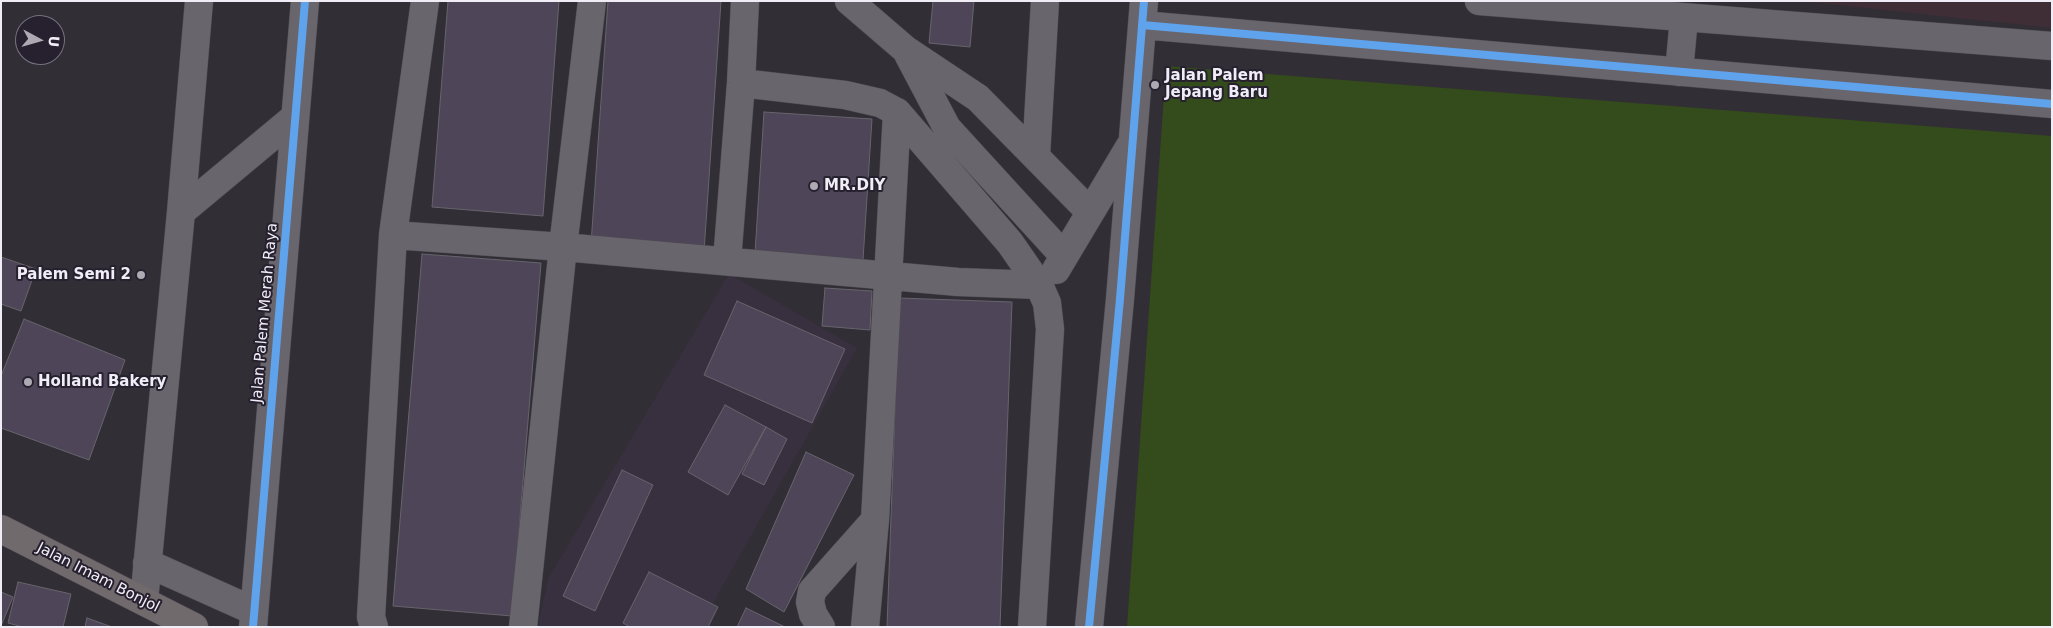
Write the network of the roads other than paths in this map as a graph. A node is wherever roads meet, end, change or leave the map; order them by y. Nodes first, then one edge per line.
1 (199, 1) edge
2 (305, 1) edge
3 (425, 1) edge
4 (592, 1) edge
5 (745, 1) edge
6 (849, 1) edge
7 (1045, 1) edge
8 (1478, 1) edge
9 (1143, 13) edge
10 (1684, 18) junction
11 (2052, 46) edge
12 (906, 50) junction
13 (1679, 72) junction
14 (741, 83) junction
15 (2052, 104) edge
16 (897, 112) junction
17 (295, 117) junction
18 (1133, 140) junction
19 (1036, 156) junction
20 (181, 212) junction
21 (1090, 212) junction
22 (393, 235) junction
23 (563, 247) junction
24 (1064, 256) junction
25 (727, 261) junction
26 (888, 275) junction
27 (1041, 288) junction
28 (875, 520) junction
29 (1, 529) edge
30 (147, 563) junction
31 (144, 601) junction
32 (253, 619) edge
33 (194, 627) edge
34 (374, 627) edge
35 (523, 627) edge
36 (821, 627) edge
37 (865, 627) edge
38 (1032, 627) edge
39 (1089, 627) edge

1 - 20 street
2 - 17 street, Jalan Palem Merah Raya
3 - 22 street
4 - 23 street
5 - 14 street
6 - 12 street
7 - 19 street
8 - 10 street
9 - 13 street
9 - 18 street
10 - 11 street
10 - 13 street
12 - 19 street
12 - 24 street
13 - 15 street
14 - 16 street
14 - 25 street
16 - 26 street
16 - 27 street
17 - 20 street
17 - 32 street, Jalan Palem Merah Raya
18 - 21 street
18 - 39 street
19 - 21 street
20 - 30 street
21 - 24 street
22 - 23 street
22 - 34 street
23 - 25 street
23 - 35 street
24 - 27 street
25 - 26 street
26 - 27 street
26 - 28 street
27 - 38 street
28 - 36 street
28 - 37 street
29 - 31 main road, Jalan Imam Bonjol
30 - 31 street
30 - 32 street, Jalan Palem Merah Raya
31 - 33 main road, Jalan Imam Bonjol

